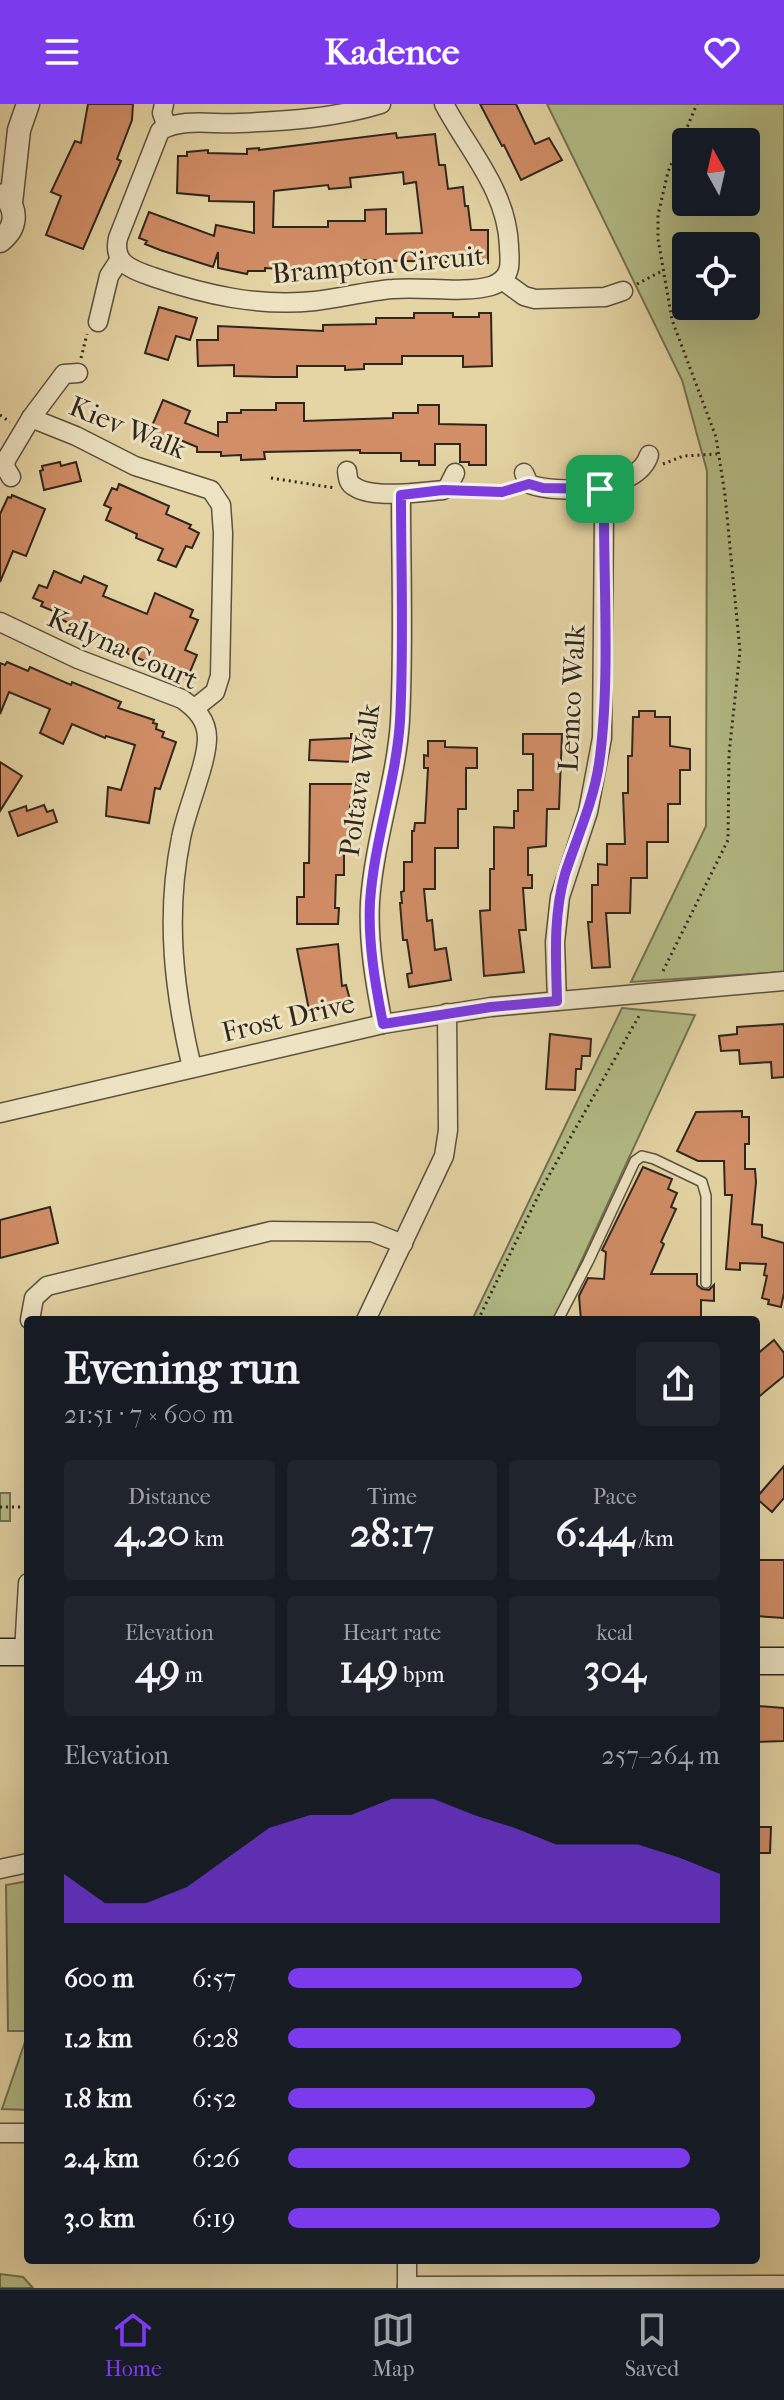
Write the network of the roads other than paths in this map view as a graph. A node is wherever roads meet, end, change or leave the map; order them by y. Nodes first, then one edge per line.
1 (28, 104) edge
2 (164, 104) edge
3 (381, 104) edge
4 (444, 104) edge
5 (167, 127) junction
6 (19, 130) junction
7 (0, 155) edge
8 (6, 198) edge
9 (0, 241) edge
10 (120, 259) junction
11 (502, 280) junction
12 (623, 291) road end
13 (100, 314) road end
14 (78, 373) road end
15 (31, 418) junction
16 (646, 461) road end
17 (455, 473) dead end
18 (11, 477) dead end
19 (350, 478) road end
20 (527, 478) road end
21 (600, 489) junction
22 (401, 495) junction
23 (0, 622) edge
24 (195, 708) junction
25 (784, 981) edge
26 (557, 1001) junction
27 (447, 1013) junction
28 (383, 1024) junction
29 (192, 1068) junction
30 (0, 1113) edge
31 (403, 1244) junction
32 (706, 1283) dead end
33 (31, 1316) edge
34 (368, 1316) edge
35 (560, 1316) edge
36 (24, 1633) edge
37 (22, 1658) edge
38 (760, 1661) edge
39 (784, 1661) edge
40 (0, 1669) edge
41 (760, 1676) edge
42 (784, 1676) edge
43 (24, 1864) edge
44 (0, 1869) edge
45 (0, 2133) edge
46 (24, 2133) edge
47 (407, 2264) edge
48 (784, 2285) edge
49 (407, 2287) edge

1 - 6 street
2 - 5 street
3 - 5 street
4 - 11 street, Brampton Circuit
5 - 10 street
6 - 7 street
6 - 8 street
8 - 9 street
10 - 11 street, Brampton Circuit
10 - 13 street
11 - 12 street
14 - 15 street, Kiev Walk
15 - 18 street, Kiev Walk
15 - 24 street, Kiev Walk
16 - 21 street
17 - 22 street
19 - 22 street
20 - 21 street
21 - 26 street, Lemco Walk
22 - 28 street, Poltava Walk
23 - 24 street, Kalyna Court
24 - 29 street, Kalyna Court
25 - 26 street, Frost Drive
26 - 27 street, Frost Drive
27 - 28 street, Frost Drive
27 - 31 street
28 - 29 street, Frost Drive
29 - 30 street, Frost Drive
31 - 33 street
31 - 34 street
32 - 35 lane
36 - 37 street
37 - 40 main road
38 - 39 main road
41 - 42 main road
43 - 44 street
45 - 46 street
47 - 49 street
48 - 49 street

